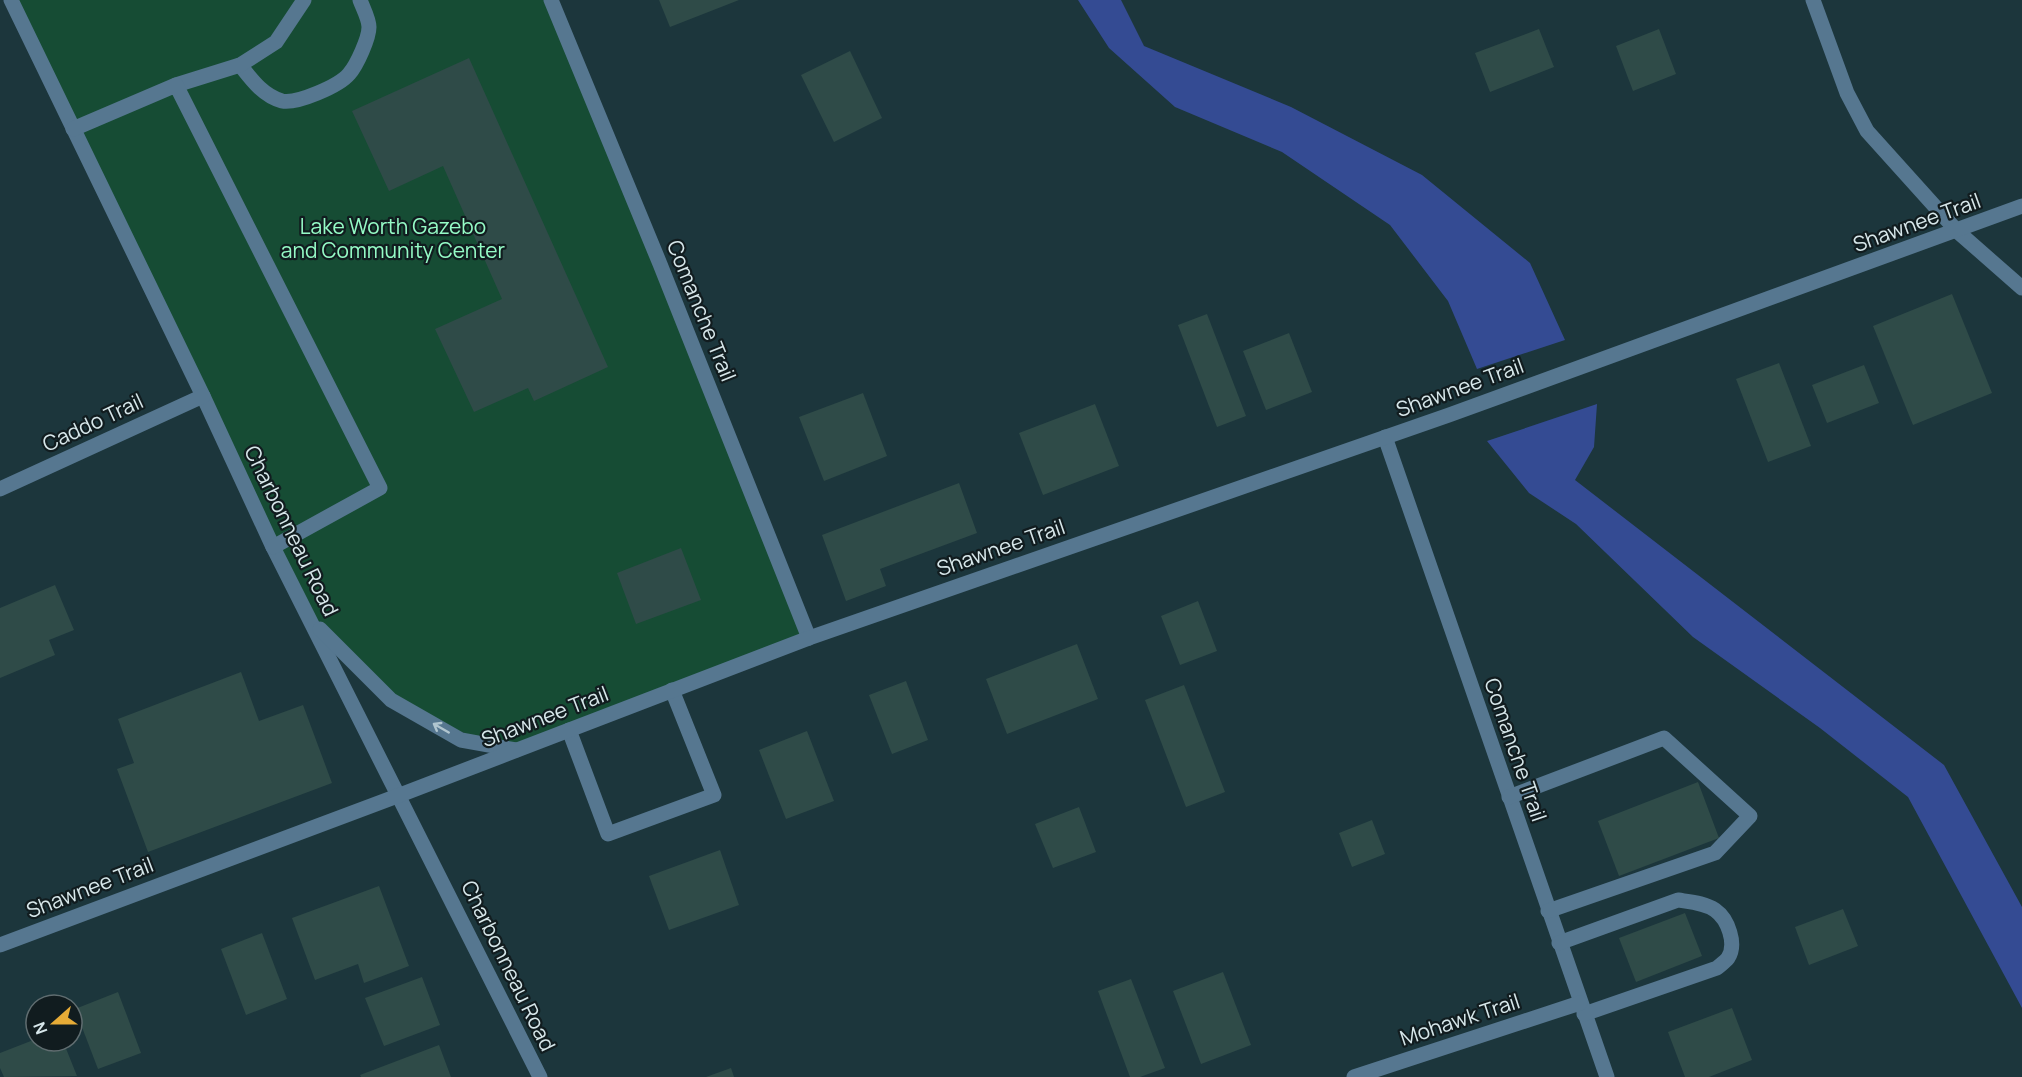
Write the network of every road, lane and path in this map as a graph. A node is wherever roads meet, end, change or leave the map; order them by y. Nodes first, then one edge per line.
1 (11, 0) edge
2 (304, 0) edge
3 (360, 0) edge
4 (552, 0) edge
5 (1814, 0) edge
6 (240, 65) junction
7 (176, 85) junction
8 (74, 129) junction
9 (2022, 206) edge
10 (1957, 231) junction
11 (2022, 288) edge
12 (203, 396) junction
13 (1385, 436) junction
14 (0, 489) edge
15 (273, 547) junction
16 (309, 618) junction
17 (809, 638) junction
18 (672, 690) junction
19 (569, 730) junction
20 (516, 750) junction
21 (400, 795) junction
22 (1509, 797) junction
23 (1548, 911) junction
24 (1559, 943) junction
25 (0, 945) edge
26 (1582, 1009) junction
27 (540, 1077) edge
28 (1354, 1077) edge
29 (1606, 1077) edge

1 - 8 street, Charbonneau Road
2 - 6 street
3 - 6 street
4 - 17 street, Comanche Trail
5 - 10 street
6 - 7 street
7 - 8 street
7 - 15 street
8 - 12 street, Charbonneau Road
9 - 10 street, Shawnee Trail
10 - 11 street
10 - 13 street, Shawnee Trail
12 - 14 street, Caddo Trail
12 - 15 street, Charbonneau Road
13 - 17 street, Shawnee Trail
13 - 22 street, Comanche Trail
15 - 16 street, Charbonneau Road
20 -> 16 street
16 - 21 street, Charbonneau Road
17 - 18 street, Shawnee Trail
18 - 19 street, Shawnee Trail
18 - 19 street
19 - 20 street, Shawnee Trail
20 - 21 street, Shawnee Trail
21 - 25 street, Shawnee Trail
21 - 27 street, Charbonneau Road
22 - 23 street, Comanche Trail
22 - 23 street
23 - 24 street, Comanche Trail
24 - 26 street, Comanche Trail
24 - 26 street, Mohawk Trail
26 - 28 street, Mohawk Trail
26 - 29 street, Comanche Trail

